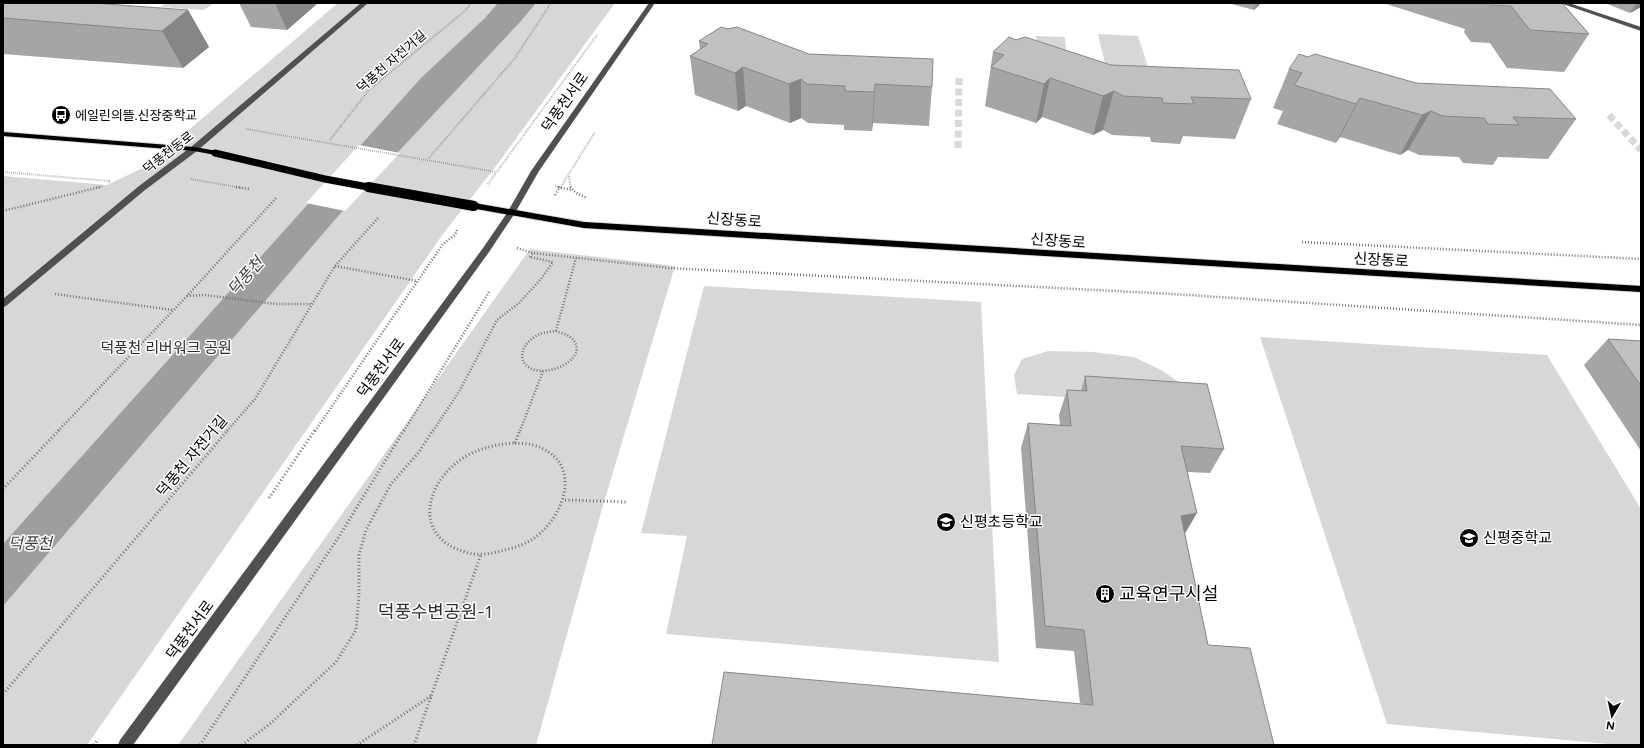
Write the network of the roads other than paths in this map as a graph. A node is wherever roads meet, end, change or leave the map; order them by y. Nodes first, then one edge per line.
1 (365, 3) edge
2 (652, 3) edge
3 (1563, 3) edge
4 (1641, 29) edge
5 (3, 134) edge
6 (194, 149) junction
7 (511, 213) junction
8 (1641, 290) edge
9 (3, 304) edge
10 (125, 745) edge

1 - 6 street, 덕풍천동로
2 - 7 street, 덕풍천서로
3 - 4 street
5 - 6 main road
6 - 7 main road, 신장동로, bridge
6 - 9 street, 덕풍천동로
7 - 8 main road, 신장동로
7 - 10 street, 덕풍천서로

